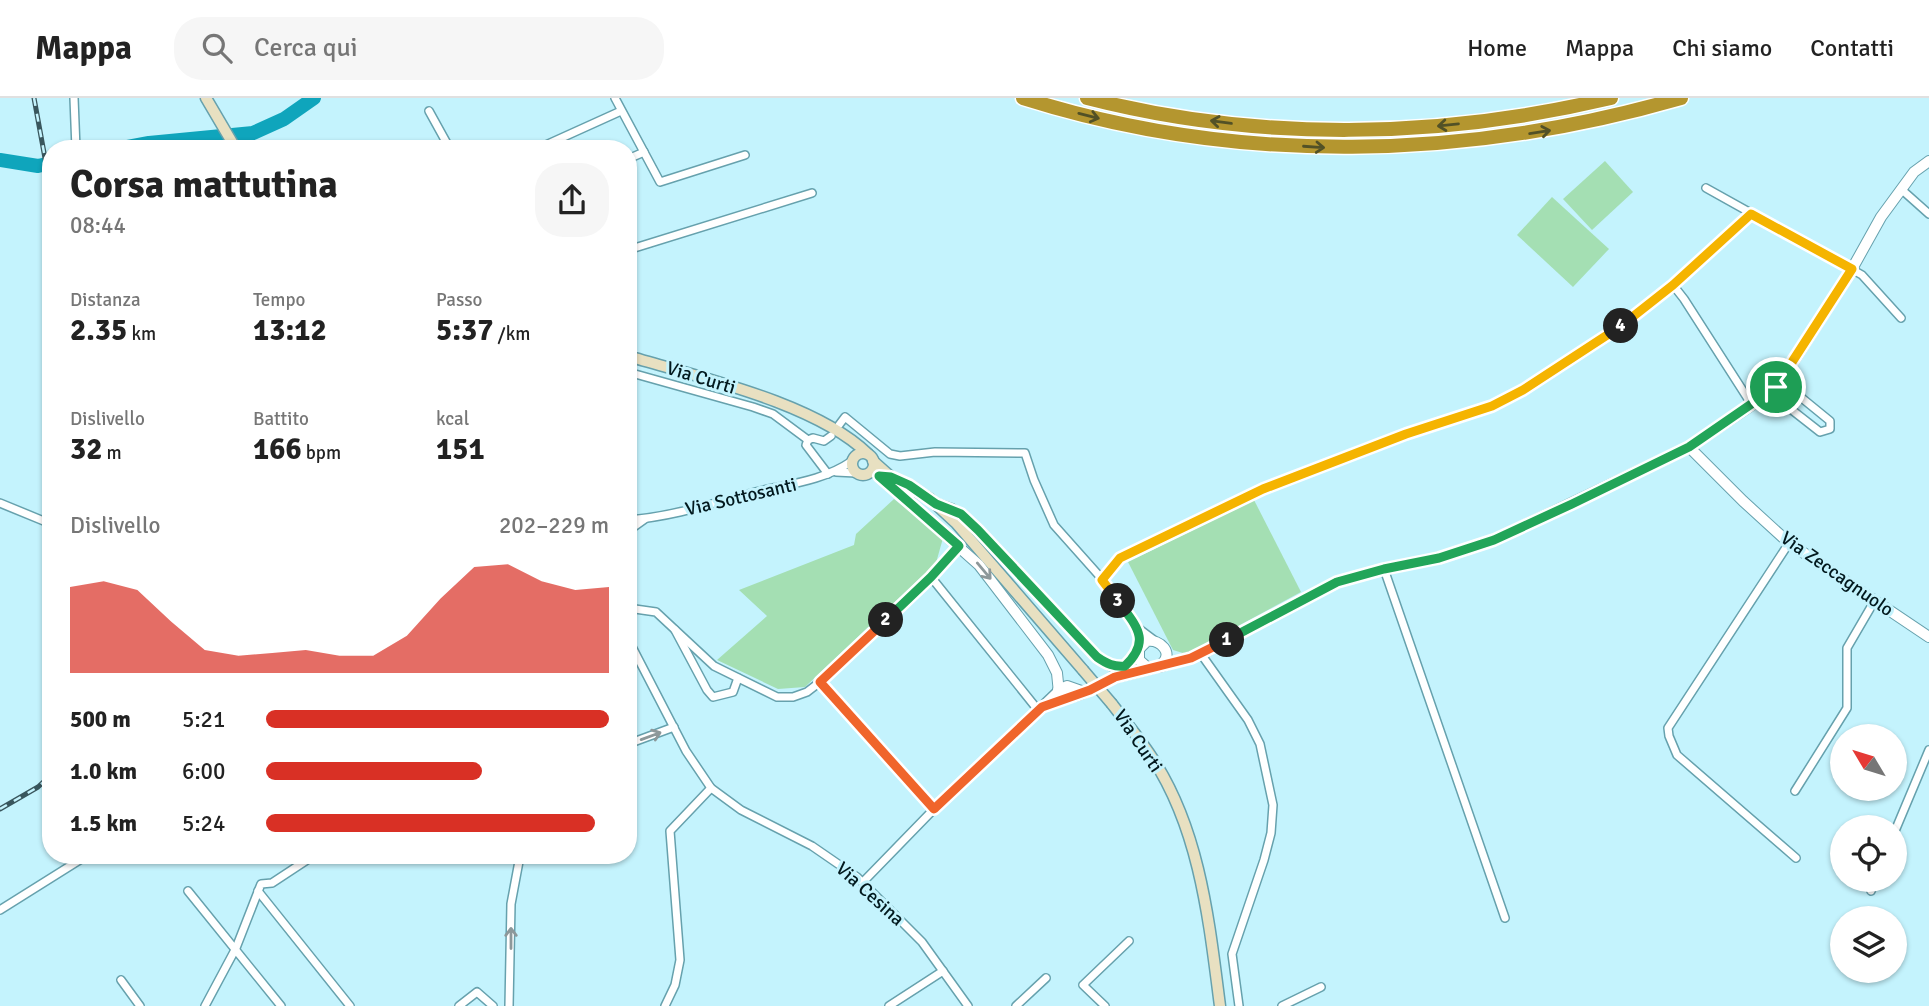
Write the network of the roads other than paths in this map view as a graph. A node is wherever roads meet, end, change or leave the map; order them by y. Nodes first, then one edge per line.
1 (74, 98) edge
2 (206, 98) edge
3 (615, 98) edge
4 (1023, 98) edge
5 (1087, 98) edge
6 (1611, 98) edge
7 (1681, 98) edge
8 (429, 111) dead end
9 (621, 111) junction
10 (76, 140) edge
11 (230, 140) edge
12 (445, 140) edge
13 (557, 140) edge
14 (644, 152) junction
15 (637, 155) edge
16 (745, 155) dead end
17 (1929, 161) edge
18 (1706, 188) dead end
19 (1901, 190) junction
20 (812, 193) dead end
21 (1751, 214) junction
22 (1929, 214) edge
23 (637, 247) edge
24 (1852, 269) junction
25 (1673, 285) junction
26 (1901, 318) dead end
27 (637, 359) edge
28 (637, 375) edge
29 (1781, 381) junction
30 (1769, 392) junction
31 (1752, 405) junction
32 (839, 425) dead end
33 (831, 436) dead end
34 (848, 439) junction
35 (808, 440) junction
36 (1689, 447) junction
37 (871, 458) junction
38 (853, 459) junction
39 (832, 473) junction
40 (861, 473) junction
41 (885, 476) junction
42 (0, 503) edge
43 (936, 504) junction
44 (637, 519) edge
45 (645, 519) junction
46 (42, 520) edge
47 (637, 524) edge
48 (1789, 543) junction
49 (959, 546) junction
50 (1384, 569) junction
51 (931, 577) junction
52 (1102, 580) junction
53 (1875, 600) junction
54 (637, 609) edge
55 (673, 626) junction
56 (1138, 628) junction
57 (1929, 637) edge
58 (1154, 640) junction
59 (1139, 649) junction
60 (1165, 650) junction
61 (1201, 654) junction
62 (637, 656) edge
63 (1182, 660) junction
64 (1125, 666) junction
65 (1153, 667) junction
66 (1115, 677) junction
67 (738, 678) junction
68 (820, 682) junction
69 (1058, 690) junction
70 (1084, 692) junction
71 (1066, 698) junction
72 (1040, 708) junction
73 (674, 727) junction
74 (637, 741) edge
75 (1929, 750) edge
76 (711, 788) junction
77 (1795, 791) dead end
78 (934, 809) junction
79 (1902, 815) edge
80 (1796, 858) dead end
81 (73, 864) edge
82 (301, 864) edge
83 (518, 864) edge
84 (863, 882) junction
85 (188, 891) dead end
86 (258, 891) junction
87 (0, 910) edge
88 (1505, 918) dead end
89 (1129, 941) dead end
90 (236, 948) junction
91 (943, 971) junction
92 (1046, 978) dead end
93 (121, 980) dead end
94 (1321, 987) dead end
95 (140, 1006) edge
96 (205, 1006) edge
97 (281, 1006) edge
98 (350, 1006) edge
99 (460, 1006) edge
100 (493, 1006) edge
101 (509, 1006) edge
102 (665, 1006) edge
103 (890, 1006) edge
104 (968, 1006) edge
105 (1016, 1006) edge
106 (1105, 1006) edge
107 (1220, 1006) edge
108 (1239, 1006) edge
109 (1282, 1006) edge

1 - 10 street
2 - 11 main road
3 - 9 street
4 -> 7 highway
6 -> 5 highway
8 - 12 street
9 - 13 street
9 - 14 street
14 - 15 street
14 - 16 street
17 - 19 street
18 - 21 street
19 - 22 street
19 - 24 street
20 - 23 street
21 - 24 street
21 - 25 street
24 - 26 street
24 - 29 street
25 - 31 street
25 - 52 street
27 - 34 main road, Via Curti
28 - 35 street
29 - 30 street
29 - 30 street
30 - 31 street
31 - 36 street
32 - 52 street
33 - 35 street
34 - 37 main road, Via Curti
34 - 38 main road
35 - 39 street
36 - 48 street, Via Zeccagnuolo
36 - 50 street
37 - 38 main road
37 - 40 main road
37 - 41 main road, Via Curti
38 - 39 street, Via Sottosanti
38 - 40 main road
39 - 40 street, Via Sottosanti
39 - 45 street, Via Sottosanti
40 - 41 main road, Via Curti
41 - 43 main road, Via Curti
41 - 49 street, Via Curti
42 - 46 street
43 - 64 street
43 - 107 main road, Via Curti, bridge
44 - 45 street, Via Sottosanti
45 - 47 street, Via Sottosanti
48 - 53 street, Via Zeccagnuolo
48 - 80 street
49 - 51 street
49 -> 69 street, Via Curti
50 - 61 street
50 - 88 street
51 - 68 street
51 - 72 street
52 - 56 street
53 - 57 street, Via Zeccagnuolo
53 - 77 street
54 - 55 street
55 - 67 street
55 - 67 street
56 - 58 street
56 - 59 street
58 - 59 street
58 - 60 street
59 - 64 street
59 - 65 street
60 - 63 street
60 - 65 street
61 - 63 street
61 - 108 street
62 - 73 street
63 - 65 street
64 - 66 street
65 - 66 street
66 - 70 street
67 - 68 street
68 - 78 street
69 - 70 street
69 - 71 street, Via Curti
69 - 72 street
70 - 71 street
71 - 72 street
72 - 78 street
74 -> 73 street
73 - 76 street
75 - 79 street
76 - 84 street, Via Cesina
76 - 102 street
78 - 84 street
81 - 87 street
82 - 86 street
101 -> 83 street
84 - 91 street, Via Cesina
85 - 90 street
86 - 90 street
86 - 98 street
89 - 106 street
90 - 96 street
90 - 97 street
91 - 103 street
91 - 104 street, Via Cesina
92 - 105 street
93 - 95 street
94 - 109 street
99 - 100 street

